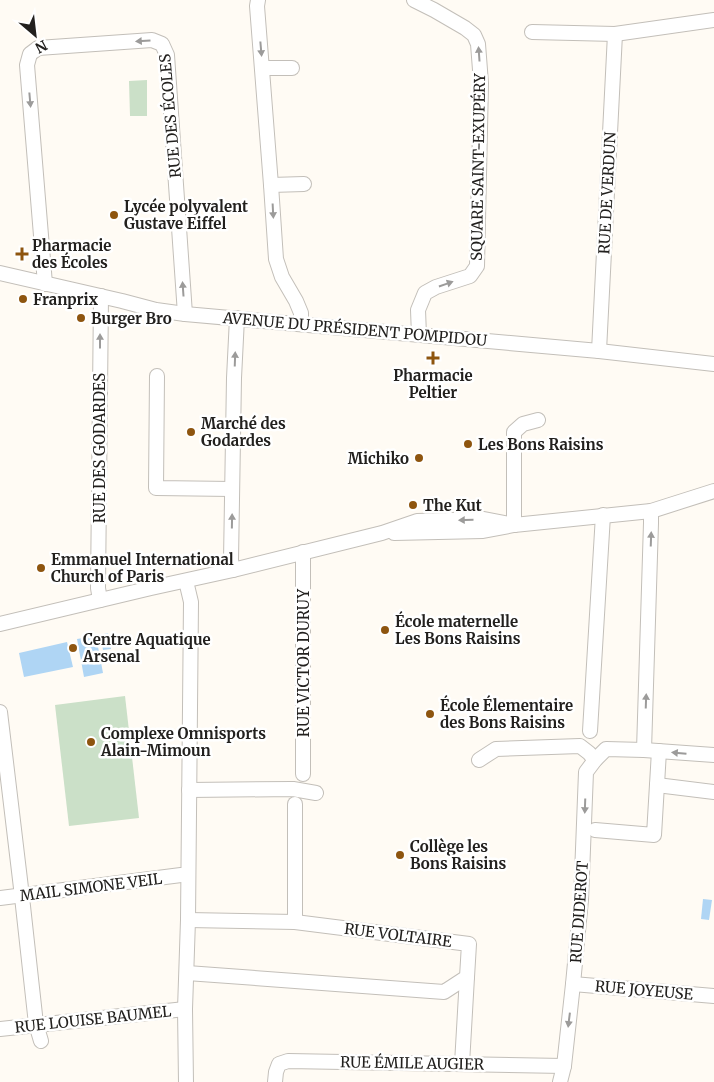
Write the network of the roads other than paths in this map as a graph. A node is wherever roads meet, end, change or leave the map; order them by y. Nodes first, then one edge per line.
1 (258, 0) edge
2 (414, 0) edge
3 (714, 20) edge
4 (532, 32) dead end
5 (615, 34) junction
6 (262, 68) junction
7 (292, 68) dead end
8 (304, 184) dead end
9 (271, 185) junction
10 (0, 274) edge
11 (45, 284) junction
12 (101, 296) junction
13 (185, 314) junction
14 (237, 318) junction
15 (301, 324) junction
16 (419, 335) junction
17 (600, 352) junction
18 (714, 364) edge
19 (157, 376) dead end
20 (538, 420) dead end
21 (232, 489) junction
22 (714, 491) edge
23 (651, 510) junction
24 (603, 515) junction
25 (514, 525) junction
26 (303, 552) junction
27 (233, 570) junction
28 (186, 581) junction
29 (100, 600) junction
30 (0, 624) edge
31 (0, 712) edge
32 (590, 730) dead end
33 (644, 750) junction
34 (659, 751) junction
35 (714, 756) edge
36 (479, 760) dead end
37 (595, 760) junction
38 (303, 774) dead end
39 (657, 785) junction
40 (189, 790) junction
41 (714, 792) edge
42 (316, 793) dead end
43 (295, 804) dead end
44 (595, 830) dead end
45 (181, 875) dead end
46 (22, 896) junction
47 (0, 898) edge
48 (188, 920) junction
49 (295, 922) junction
50 (187, 973) junction
51 (467, 977) junction
52 (573, 984) junction
53 (714, 996) edge
54 (185, 1009) junction
55 (36, 1024) junction
56 (0, 1029) edge
57 (42, 1041) dead end
58 (462, 1064) junction
59 (564, 1066) junction
60 (186, 1082) edge
61 (275, 1082) edge
62 (560, 1082) edge

1 -> 6 street
16 -> 2 street, SQUARE SAINT-EXUPÉRY
3 - 5 street
4 - 5 street
5 - 17 street, RUE DE VERDUN
6 - 7 street
6 - 9 street
8 - 9 street
9 -> 15 street
10 - 11 street, AVENUE DU PRÉSIDENT POMPIDOU
11 - 12 street, AVENUE DU PRÉSIDENT POMPIDOU
13 -> 11 street, RUE DES ÉCOLES
12 - 13 street, AVENUE DU PRÉSIDENT POMPIDOU
29 -> 12 street, RUE DES GODARDES
13 - 14 street, AVENUE DU PRÉSIDENT POMPIDOU
14 - 15 street, AVENUE DU PRÉSIDENT POMPIDOU
21 -> 14 street
15 - 16 street, AVENUE DU PRÉSIDENT POMPIDOU
16 - 17 street, AVENUE DU PRÉSIDENT POMPIDOU
17 - 18 street, AVENUE DU PRÉSIDENT POMPIDOU
19 - 21 street
20 - 25 street
27 -> 21 street
22 - 23 street
23 - 24 street
33 -> 23 street
24 - 25 street
24 - 32 street
25 - 26 street
26 - 27 street
26 - 38 street, RUE VICTOR DURUY
27 - 28 street
28 - 29 street
28 - 40 street
29 - 30 street
31 - 46 street
33 - 34 street
33 - 37 street, RUE DIDEROT
35 -> 34 street
34 - 39 street
36 - 37 street
37 -> 52 street, RUE DIDEROT
39 - 41 street
39 - 44 street
40 - 42 street
40 - 48 street
43 - 49 street
45 - 46 street, MAIL SIMONE VEIL
46 - 47 street, MAIL SIMONE VEIL
46 - 55 street
48 - 49 street, RUE VOLTAIRE
48 - 50 street
49 - 51 street, RUE VOLTAIRE
50 - 51 street
50 - 54 street
51 - 58 street
52 - 53 street, RUE JOYEUSE
52 -> 59 street, RUE DIDEROT
54 - 55 street, RUE LOUISE BAUMEL
54 - 60 street
55 - 56 street, RUE LOUISE BAUMEL
55 - 57 street
58 - 59 street, RUE ÉMILE AUGIER
58 - 61 street, RUE ÉMILE AUGIER
59 - 62 street, RUE DIDEROT

